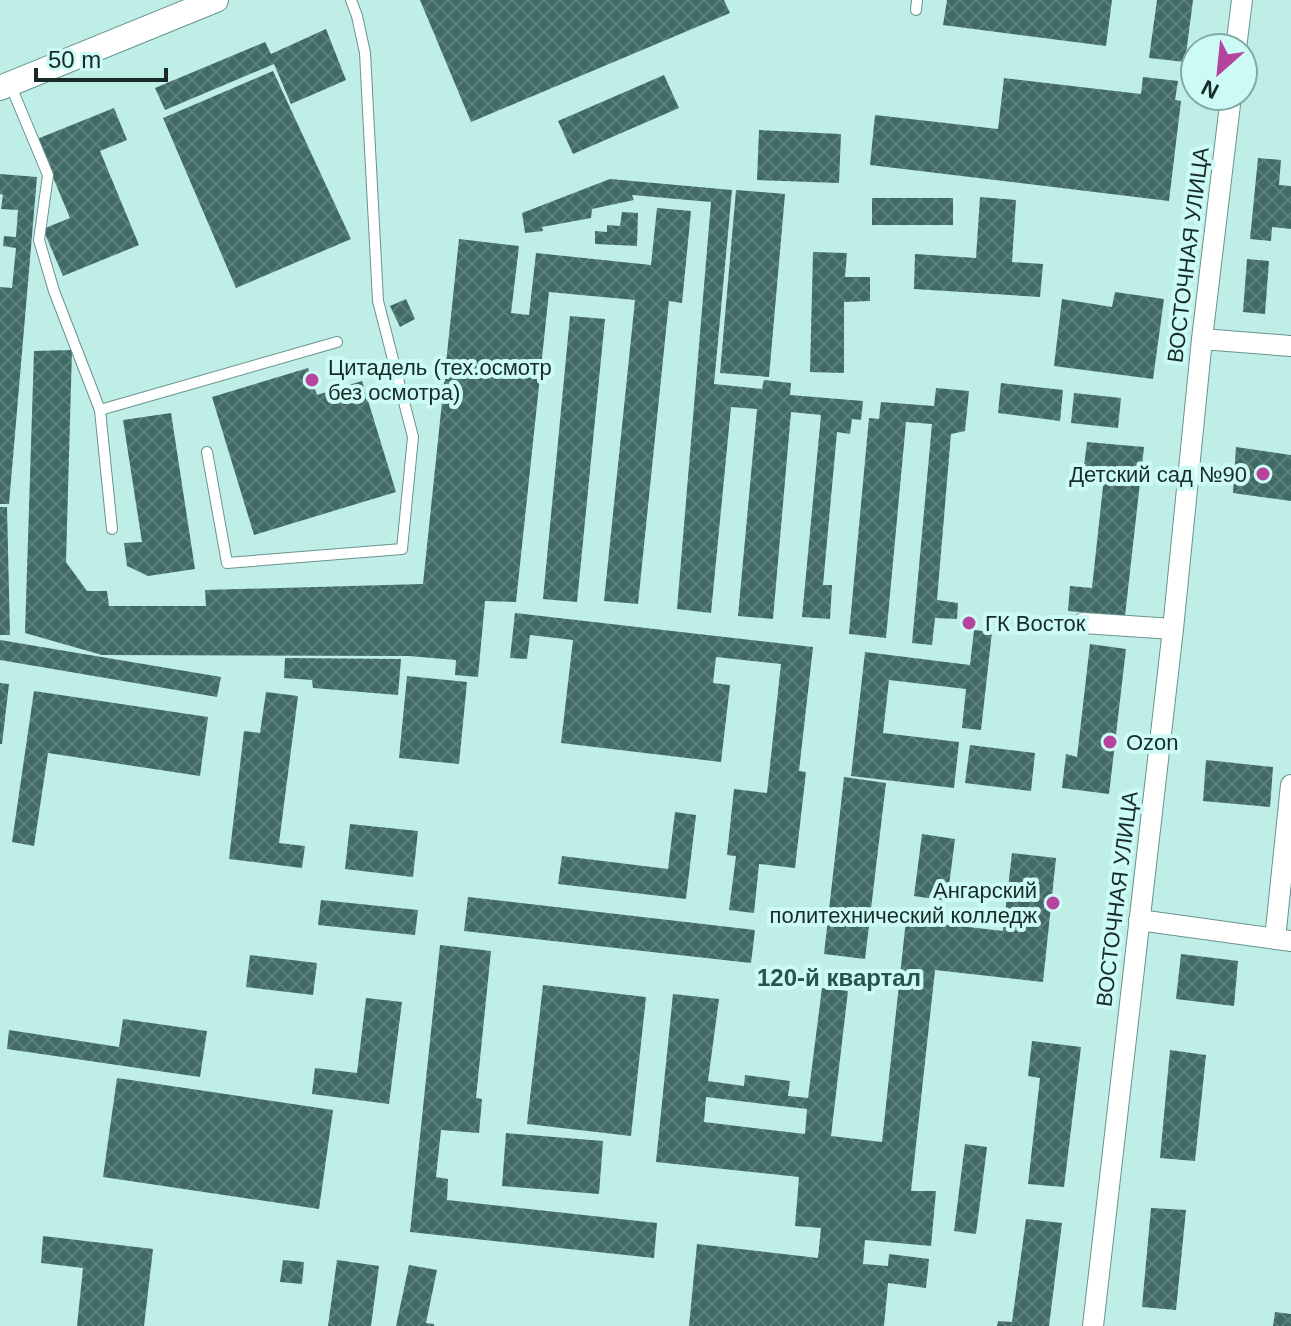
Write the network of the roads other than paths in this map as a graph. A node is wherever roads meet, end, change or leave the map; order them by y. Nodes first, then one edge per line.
1 (216, 0) edge
2 (351, 0) edge
3 (1242, 0) edge
4 (1238, 32) edge
5 (5, 86) edge
6 (1229, 112) edge
7 (1202, 339) junction
8 (337, 342) dead end
9 (1291, 346) edge
10 (100, 410) junction
11 (207, 452) dead end
12 (112, 529) dead end
13 (1083, 623) dead end
14 (1173, 629) junction
15 (1291, 785) edge
16 (1139, 920) junction
17 (1283, 940) edge
18 (1093, 1326) edge

1 - 5 street
2 - 11 lane
3 - 4 street
5 - 10 lane
6 - 7 street, ВОСТОЧНАЯ УЛИЦА
7 - 9 street
7 - 14 street, ВОСТОЧНАЯ УЛИЦА
8 - 10 lane
10 - 12 lane
13 - 14 street
14 - 16 street, ВОСТОЧНАЯ УЛИЦА
15 - 17 street
16 - 17 street
16 - 18 street, ВОСТОЧНАЯ УЛИЦА

